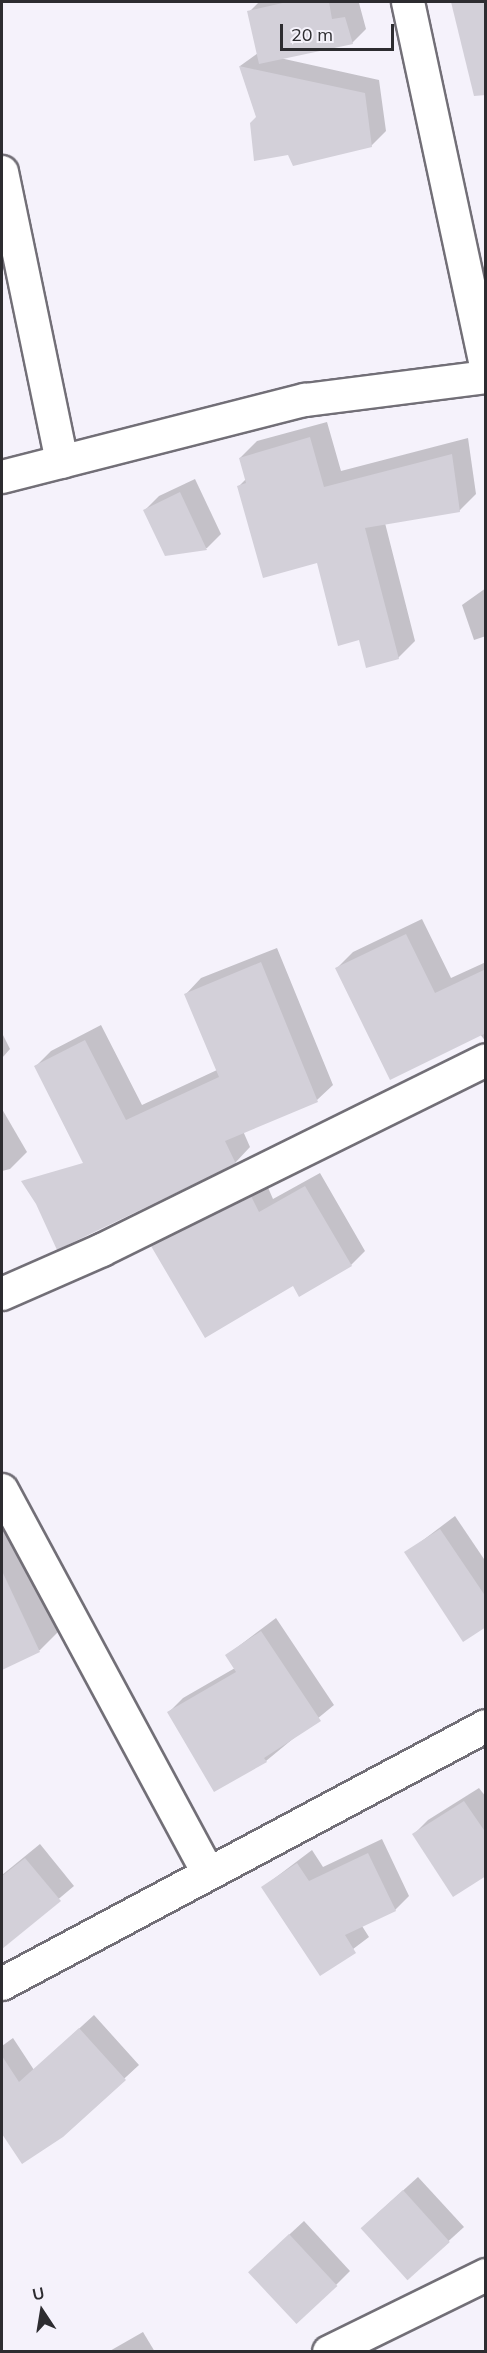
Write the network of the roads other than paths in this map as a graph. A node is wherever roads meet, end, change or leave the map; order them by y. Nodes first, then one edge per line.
1 (408, 2) edge
2 (2, 172) edge
3 (486, 365) edge
4 (486, 377) edge
5 (63, 462) junction
6 (2, 477) edge
7 (486, 1059) edge
8 (2, 1294) edge
9 (2, 1490) edge
10 (486, 1726) edge
11 (207, 1871) junction
12 (2, 1984) edge
13 (486, 2275) edge
14 (329, 2352) edge

1 - 3 street
2 - 5 street
4 - 5 street
5 - 6 street
7 - 8 street
9 - 11 street
10 - 11 street
11 - 12 street
13 - 14 street

